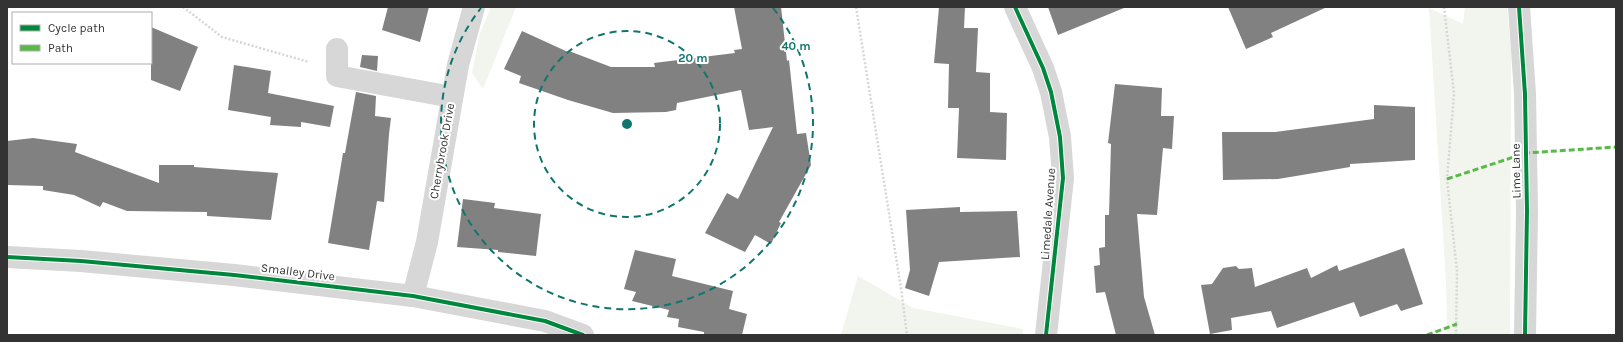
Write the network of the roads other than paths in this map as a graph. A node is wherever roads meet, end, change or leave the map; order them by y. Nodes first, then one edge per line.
1 (474, 7) edge
2 (1016, 7) edge
3 (1519, 7) edge
4 (337, 50) dead end
5 (452, 97) junction
6 (7, 257) edge
7 (413, 296) junction
8 (583, 335) edge
9 (1046, 335) edge
10 (1525, 335) edge

1 - 5 street, Cherrybrook Drive
2 - 9 street, Limedale Avenue
3 - 10 street, Lime Lane
4 - 5 street
5 - 7 street, Cherrybrook Drive
6 - 7 street, Smalley Drive
7 - 8 street, Smalley Drive

